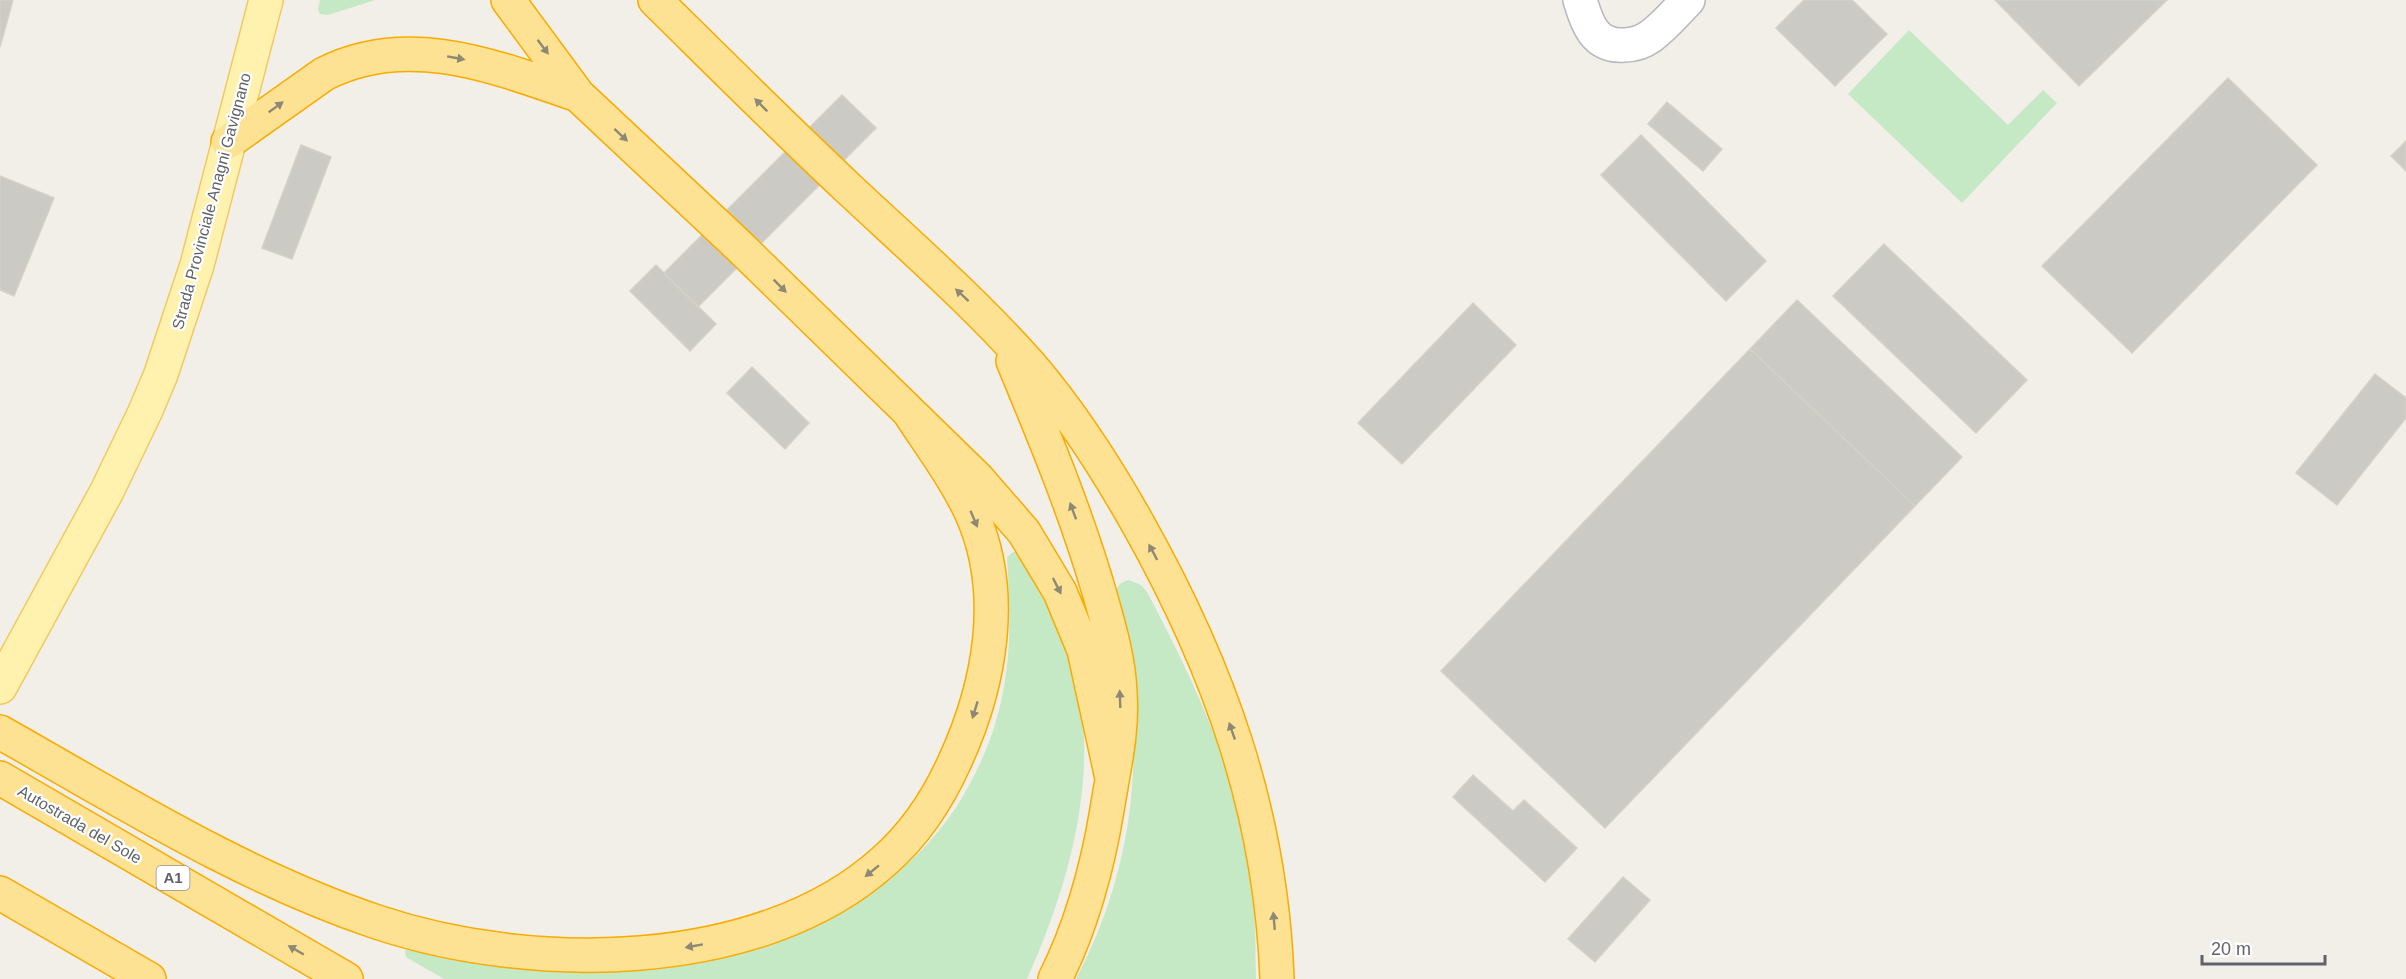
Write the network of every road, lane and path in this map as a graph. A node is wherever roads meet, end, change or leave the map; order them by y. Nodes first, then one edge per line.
1 (267, 0) edge
2 (508, 0) edge
3 (655, 0) edge
4 (1580, 0) edge
5 (1688, 0) edge
6 (578, 95) junction
7 (228, 142) junction
8 (1003, 336) junction
9 (910, 415) junction
10 (0, 687) edge
11 (9, 737) edge
12 (0, 778) edge
13 (1112, 778) junction
14 (0, 893) edge
15 (63, 930) junction
16 (130, 979) edge
17 (149, 979) edge
18 (346, 979) edge
19 (1055, 979) edge
20 (1277, 979) edge

1 - 7 main road, Strada Provinciale Anagni Gavignano
2 -> 6 highway
8 -> 3 highway
4 - 5 street
7 -> 6 highway
6 -> 9 highway
7 - 10 main road, Strada Provinciale Anagni Gavignano
13 -> 8 highway
20 -> 8 highway
9 -> 11 highway
9 -> 13 highway
18 -> 12 highway, Autostrada del Sole / A1
13 - 19 highway
14 - 15 highway
15 - 16 highway
15 - 17 highway

